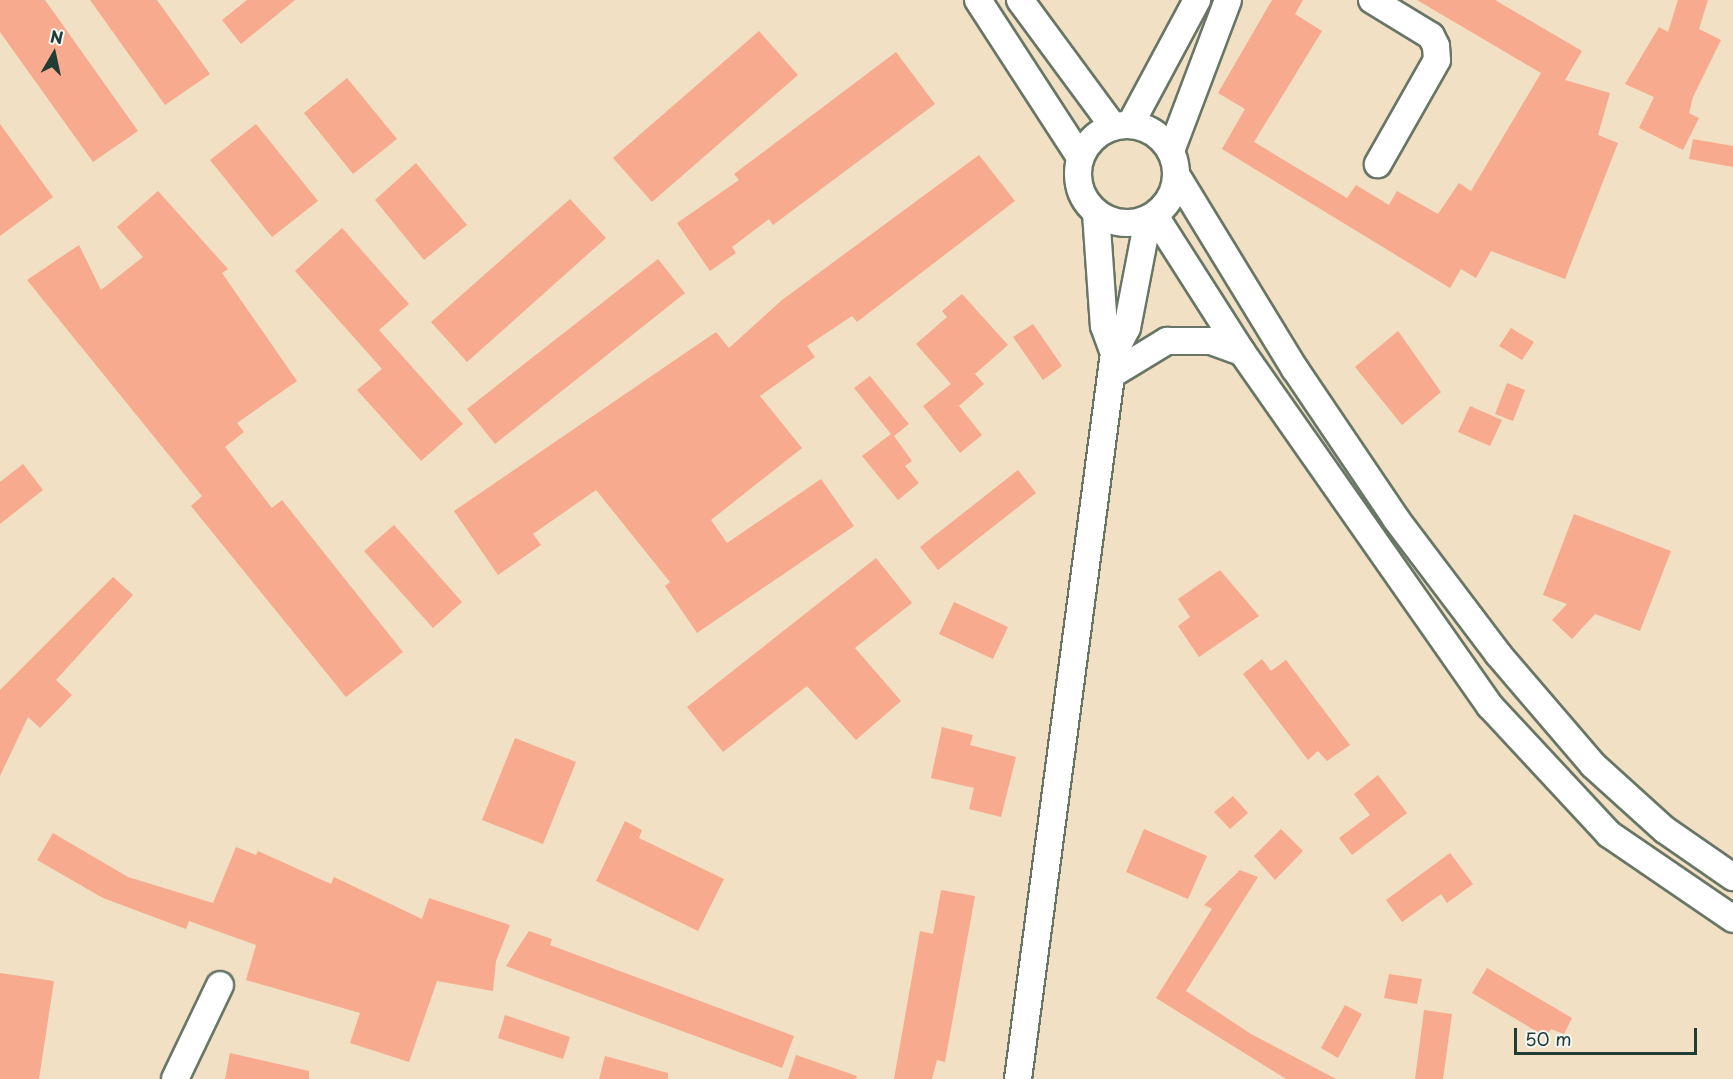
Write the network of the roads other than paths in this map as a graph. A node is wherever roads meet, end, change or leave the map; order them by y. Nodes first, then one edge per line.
1 (978, 0) edge
2 (1020, 0) edge
3 (1197, 0) edge
4 (1228, 0) edge
5 (1372, 0) edge
6 (1122, 126) junction
7 (1171, 151) junction
8 (1080, 156) junction
9 (1378, 164) dead end
10 (1177, 176) junction
11 (1096, 213) junction
12 (1151, 218) junction
13 (1242, 352) junction
14 (1112, 364) junction
15 (1733, 877) edge
16 (1733, 919) edge
17 (220, 985) dead end
18 (175, 1079) edge
19 (1018, 1079) edge

1 - 8 street
2 - 6 street
3 - 6 street
4 - 7 street
5 - 9 street
6 - 7 street
6 - 8 street
7 - 10 street
8 - 11 street
10 - 12 street
10 - 15 street
11 - 12 street
11 - 14 street
12 - 13 street
12 - 14 street
13 - 14 street
13 - 16 street
14 - 19 street
17 - 18 street

